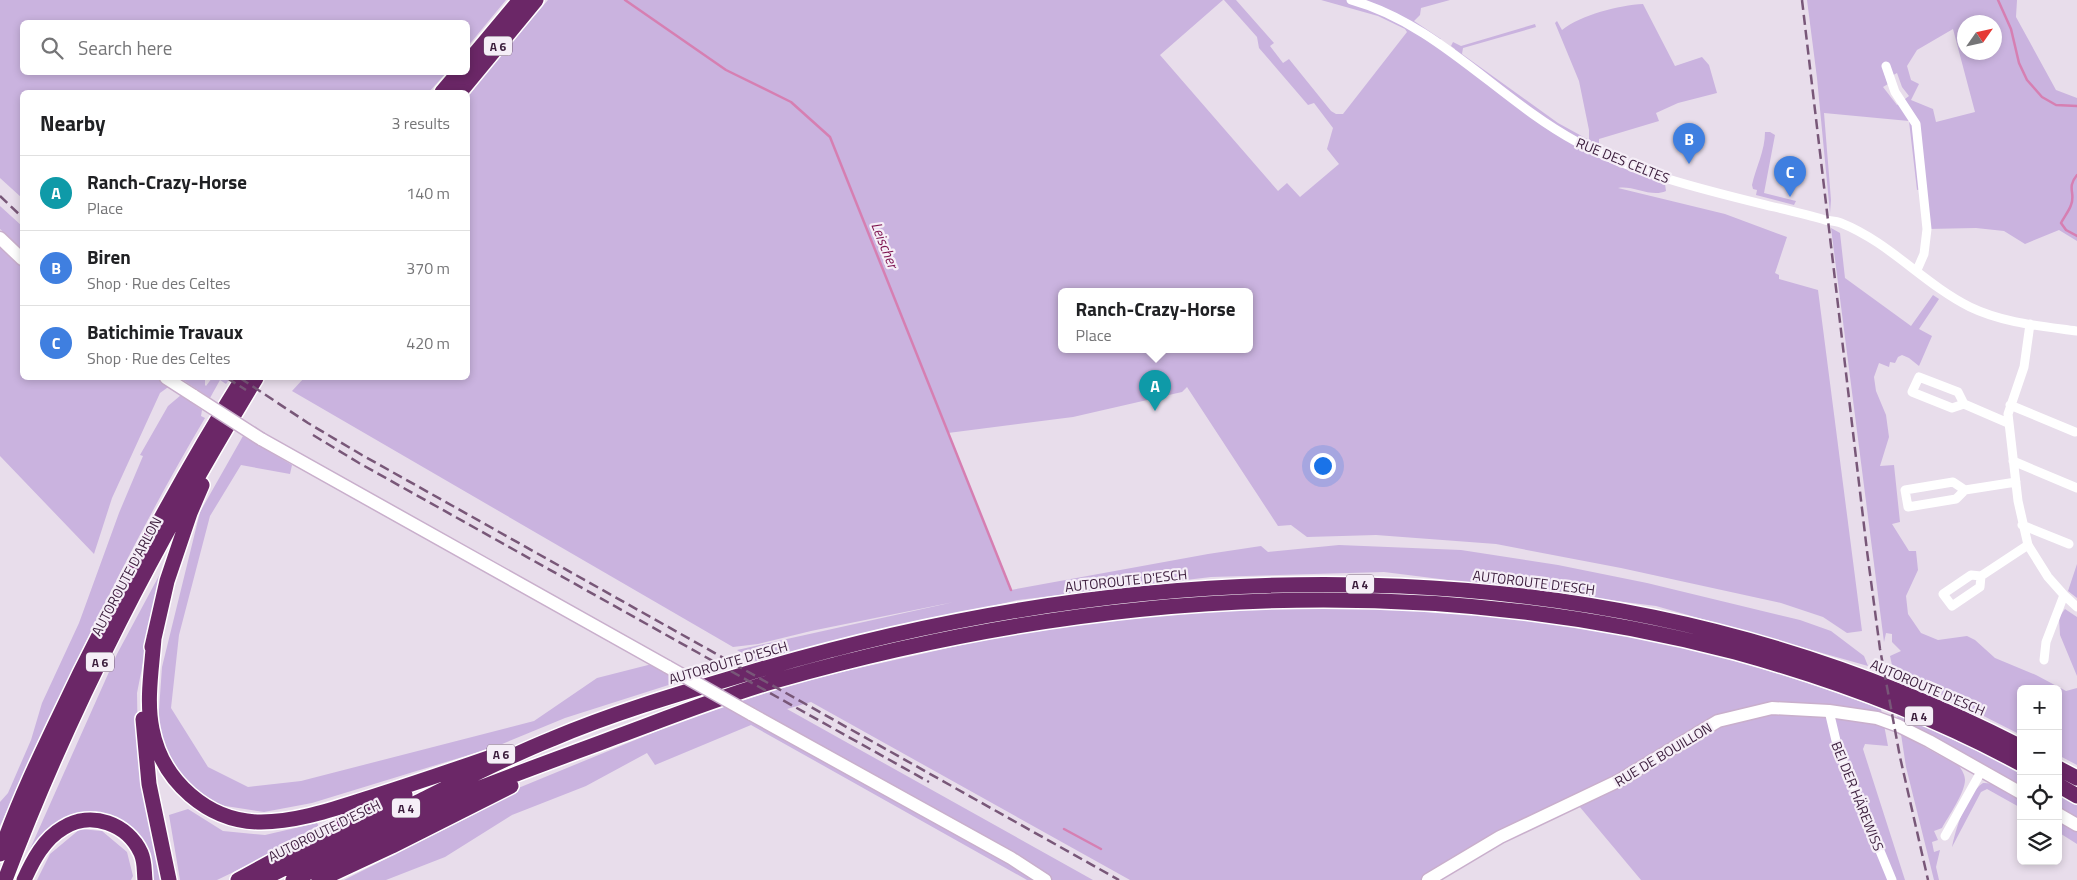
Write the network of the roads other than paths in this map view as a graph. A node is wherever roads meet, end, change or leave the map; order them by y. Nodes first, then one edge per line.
1 (520, 0) edge
2 (536, 0) edge
3 (1351, 0) edge
4 (470, 60) edge
5 (1886, 66) dead end
6 (456, 75) edge
7 (444, 90) edge
8 (462, 90) edge
9 (0, 238) edge
10 (20, 257) edge
11 (1917, 270) junction
12 (2030, 324) junction
13 (2077, 331) edge
14 (169, 380) edge
15 (242, 380) edge
16 (255, 380) edge
17 (1964, 404) junction
18 (2010, 405) junction
19 (2008, 423) junction
20 (2075, 432) dead end
21 (211, 452) junction
22 (2013, 461) junction
23 (2016, 482) junction
24 (2077, 488) edge
25 (1965, 490) junction
26 (2022, 525) junction
27 (2069, 544) dead end
28 (2028, 545) junction
29 (1981, 576) dead end
30 (2064, 596) junction
31 (2075, 605) edge
32 (154, 638) junction
33 (2044, 660) dead end
34 (1829, 711) junction
35 (552, 739) junction
36 (2017, 745) edge
37 (2017, 762) edge
38 (547, 763) junction
39 (1982, 770) junction
40 (2062, 770) edge
41 (451, 771) junction
42 (2077, 778) edge
43 (2062, 787) edge
44 (2017, 791) edge
45 (2077, 796) edge
46 (2062, 816) edge
47 (2077, 825) edge
48 (9, 828) junction
49 (1945, 836) dead end
50 (0, 844) edge
51 (392, 846) junction
52 (0, 854) edge
53 (5, 880) edge
54 (24, 880) edge
55 (144, 880) edge
56 (170, 880) edge
57 (238, 880) edge
58 (261, 880) edge
59 (293, 880) edge
60 (319, 880) edge
61 (334, 880) edge
62 (1045, 880) edge
63 (1428, 880) edge
64 (1892, 880) edge

1 - 4 highway, A 6
2 - 8 highway, A 6
3 - 11 street, RUE DES CELTES
5 - 11 street
6 - 7 highway
9 - 10 main road
11 - 12 street, RUE DES CELTES
12 - 13 street, RUE DES CELTES
12 - 18 street
14 - 62 main road, bridge
15 - 48 highway, AUTOROUTE D'ARLON / A 6
16 - 21 highway, AUTOROUTE D'ARLON / A 6
17 - 17 street
17 - 19 street
18 - 19 street
18 - 20 street
19 - 22 street
21 - 32 highway, A 6
21 - 53 highway, AUTOROUTE D'ARLON / A 6
22 - 23 street
22 - 24 street
23 - 25 street
23 - 26 street
25 - 25 street
26 - 27 street
26 - 28 street
28 - 29 street
28 - 30 street
30 - 31 street
30 - 33 street
32 - 41 highway, A 6
32 - 56 highway, A 6
34 - 39 main road, RUE DE BOUILLON
34 - 63 main road, RUE DE BOUILLON
34 - 64 street, BEI DER HÄREWISS
35 - 36 highway, AUTOROUTE D'ESCH / A 4
35 - 41 highway, A 6
35 - 58 highway, AUTOROUTE D'ESCH / A 4
37 - 38 highway, A 4
38 - 51 highway, A 4
38 - 59 highway, A 4
39 - 44 main road, RUE DE BOUILLON
39 - 49 street
40 - 42 highway
41 - 57 highway, A 6
43 - 45 highway
46 - 47 main road
48 - 50 highway
48 - 52 highway, AUTOROUTE D'ARLON / A 6
51 - 60 highway, A 4
51 - 61 highway, A 4
54 - 55 highway

